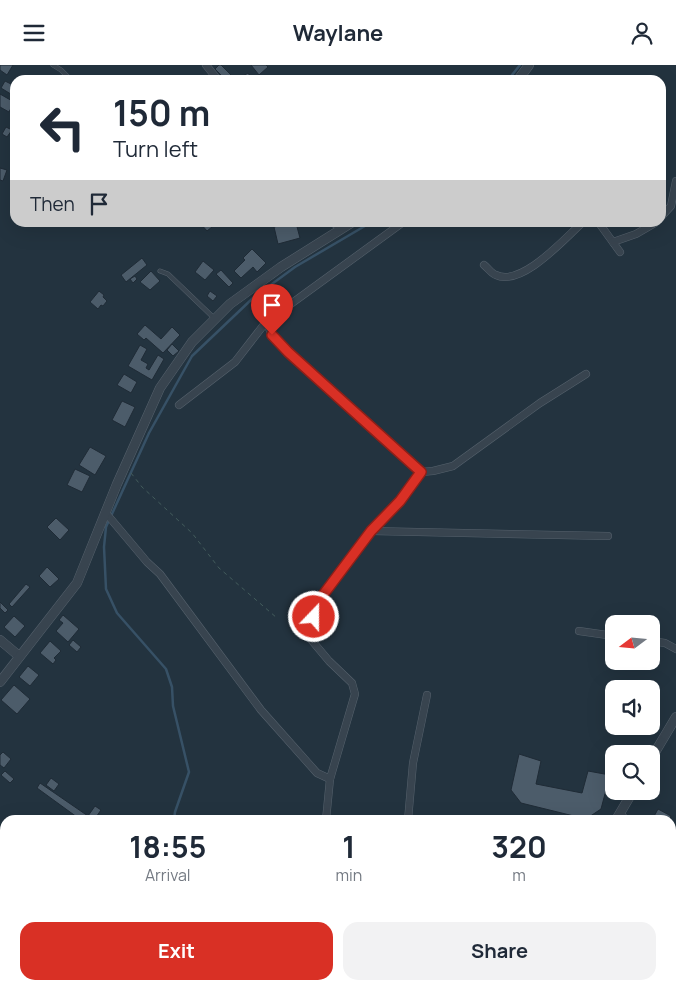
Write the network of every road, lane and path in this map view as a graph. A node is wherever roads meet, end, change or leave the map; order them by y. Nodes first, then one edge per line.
1 (53, 65) edge
2 (206, 65) edge
3 (66, 75) edge
4 (214, 75) edge
5 (676, 181) edge
6 (666, 212) edge
7 (342, 227) edge
8 (397, 227) edge
9 (578, 227) edge
10 (602, 227) edge
11 (648, 227) edge
12 (613, 241) junction
13 (620, 252) dead end
14 (484, 265) dead end
15 (160, 271) dead end
16 (215, 319) junction
17 (266, 322) junction
18 (586, 374) dead end
19 (180, 405) dead end
20 (128, 470) dead end
21 (421, 472) junction
22 (105, 512) junction
23 (371, 531) junction
24 (608, 536) dead end
25 (277, 618) dead end
26 (579, 631) dead end
27 (605, 635) edge
28 (0, 640) edge
29 (660, 642) edge
30 (676, 649) edge
31 (19, 656) junction
32 (0, 682) edge
33 (427, 695) dead end
34 (676, 717) edge
35 (659, 745) edge
36 (330, 779) junction
37 (628, 800) edge
38 (326, 815) edge
39 (408, 815) edge
40 (621, 815) edge

1 - 3 lane
2 - 4 street
5 - 6 street
7 - 16 street
8 - 17 street
9 - 14 street
10 - 12 street
11 - 12 street
12 - 13 street
15 - 16 lane
16 - 22 street
17 - 19 street
17 - 21 street
18 - 21 street
20 - 25 path
21 - 23 street
22 - 31 street
22 - 36 street
23 - 24 street
23 - 36 street
26 - 27 street
28 - 31 street
29 - 30 street
31 - 32 street
33 - 39 street
34 - 35 street
36 - 38 street
37 - 40 street

